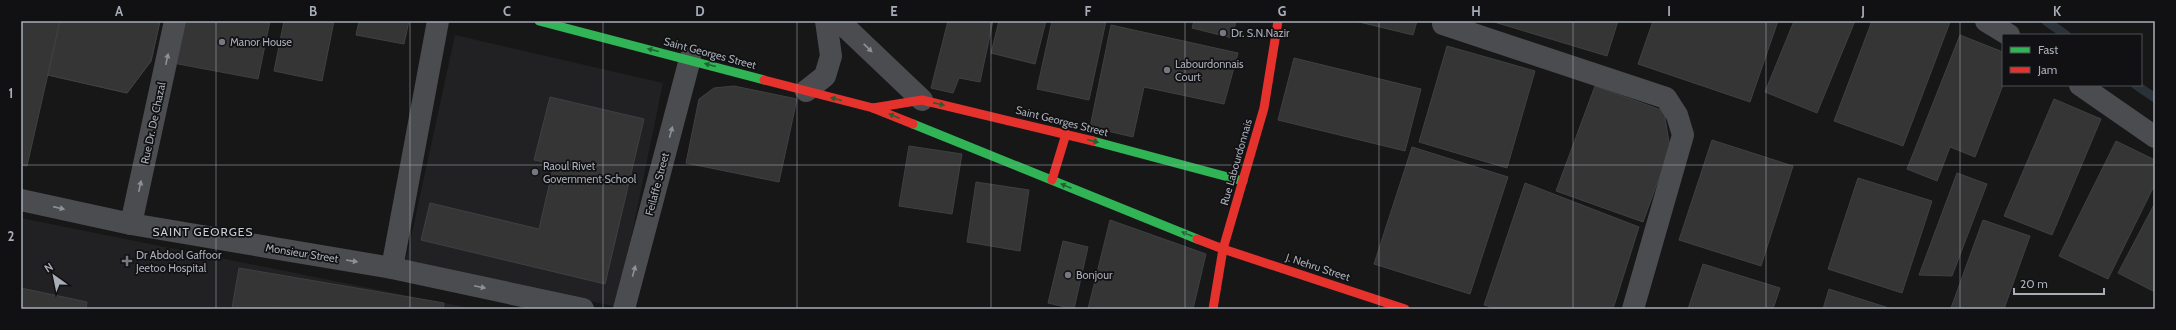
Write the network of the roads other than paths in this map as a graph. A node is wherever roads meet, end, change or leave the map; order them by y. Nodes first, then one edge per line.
1 (175, 21) edge
2 (438, 21) edge
3 (539, 21) edge
4 (826, 21) edge
5 (839, 21) edge
6 (1278, 21) edge
7 (1986, 21) edge
8 (1443, 24) dead end
9 (2007, 34) edge
10 (690, 59) junction
11 (2081, 86) edge
12 (806, 91) junction
13 (922, 100) junction
14 (873, 108) junction
15 (1066, 134) junction
16 (2155, 137) edge
17 (1052, 180) junction
18 (1243, 181) junction
19 (21, 200) edge
20 (131, 224) junction
21 (1223, 249) junction
22 (392, 268) junction
23 (583, 309) edge
24 (624, 309) edge
25 (1213, 309) edge
26 (1405, 309) edge
27 (1633, 309) edge

20 -> 1 street, Rue Dr. De Chazal
2 - 22 street
10 -> 3 street, Saint Georges Street
4 - 12 street
5 -> 13 street
6 - 18 street, Rue Labourdonnais
7 - 9 street
8 - 27 street
12 -> 10 street, Saint Georges Street
24 -> 10 street, Feilaffe Street
11 - 16 street
14 -> 12 street, Saint Georges Street
13 - 14 street, Saint Georges Street
13 -> 15 street, Saint Georges Street
17 -> 14 street, Saint Georges Street
15 - 17 street
15 -> 18 street, Saint Georges Street
21 -> 17 street, Saint Georges Street
18 - 21 street, Rue Labourdonnais
19 -> 20 street, Monsieur Street
20 -> 22 street, Monsieur Street
21 - 25 street, Rue Labourdonnais
21 - 26 street, J. Nehru Street
22 -> 23 street, Monsieur Street

